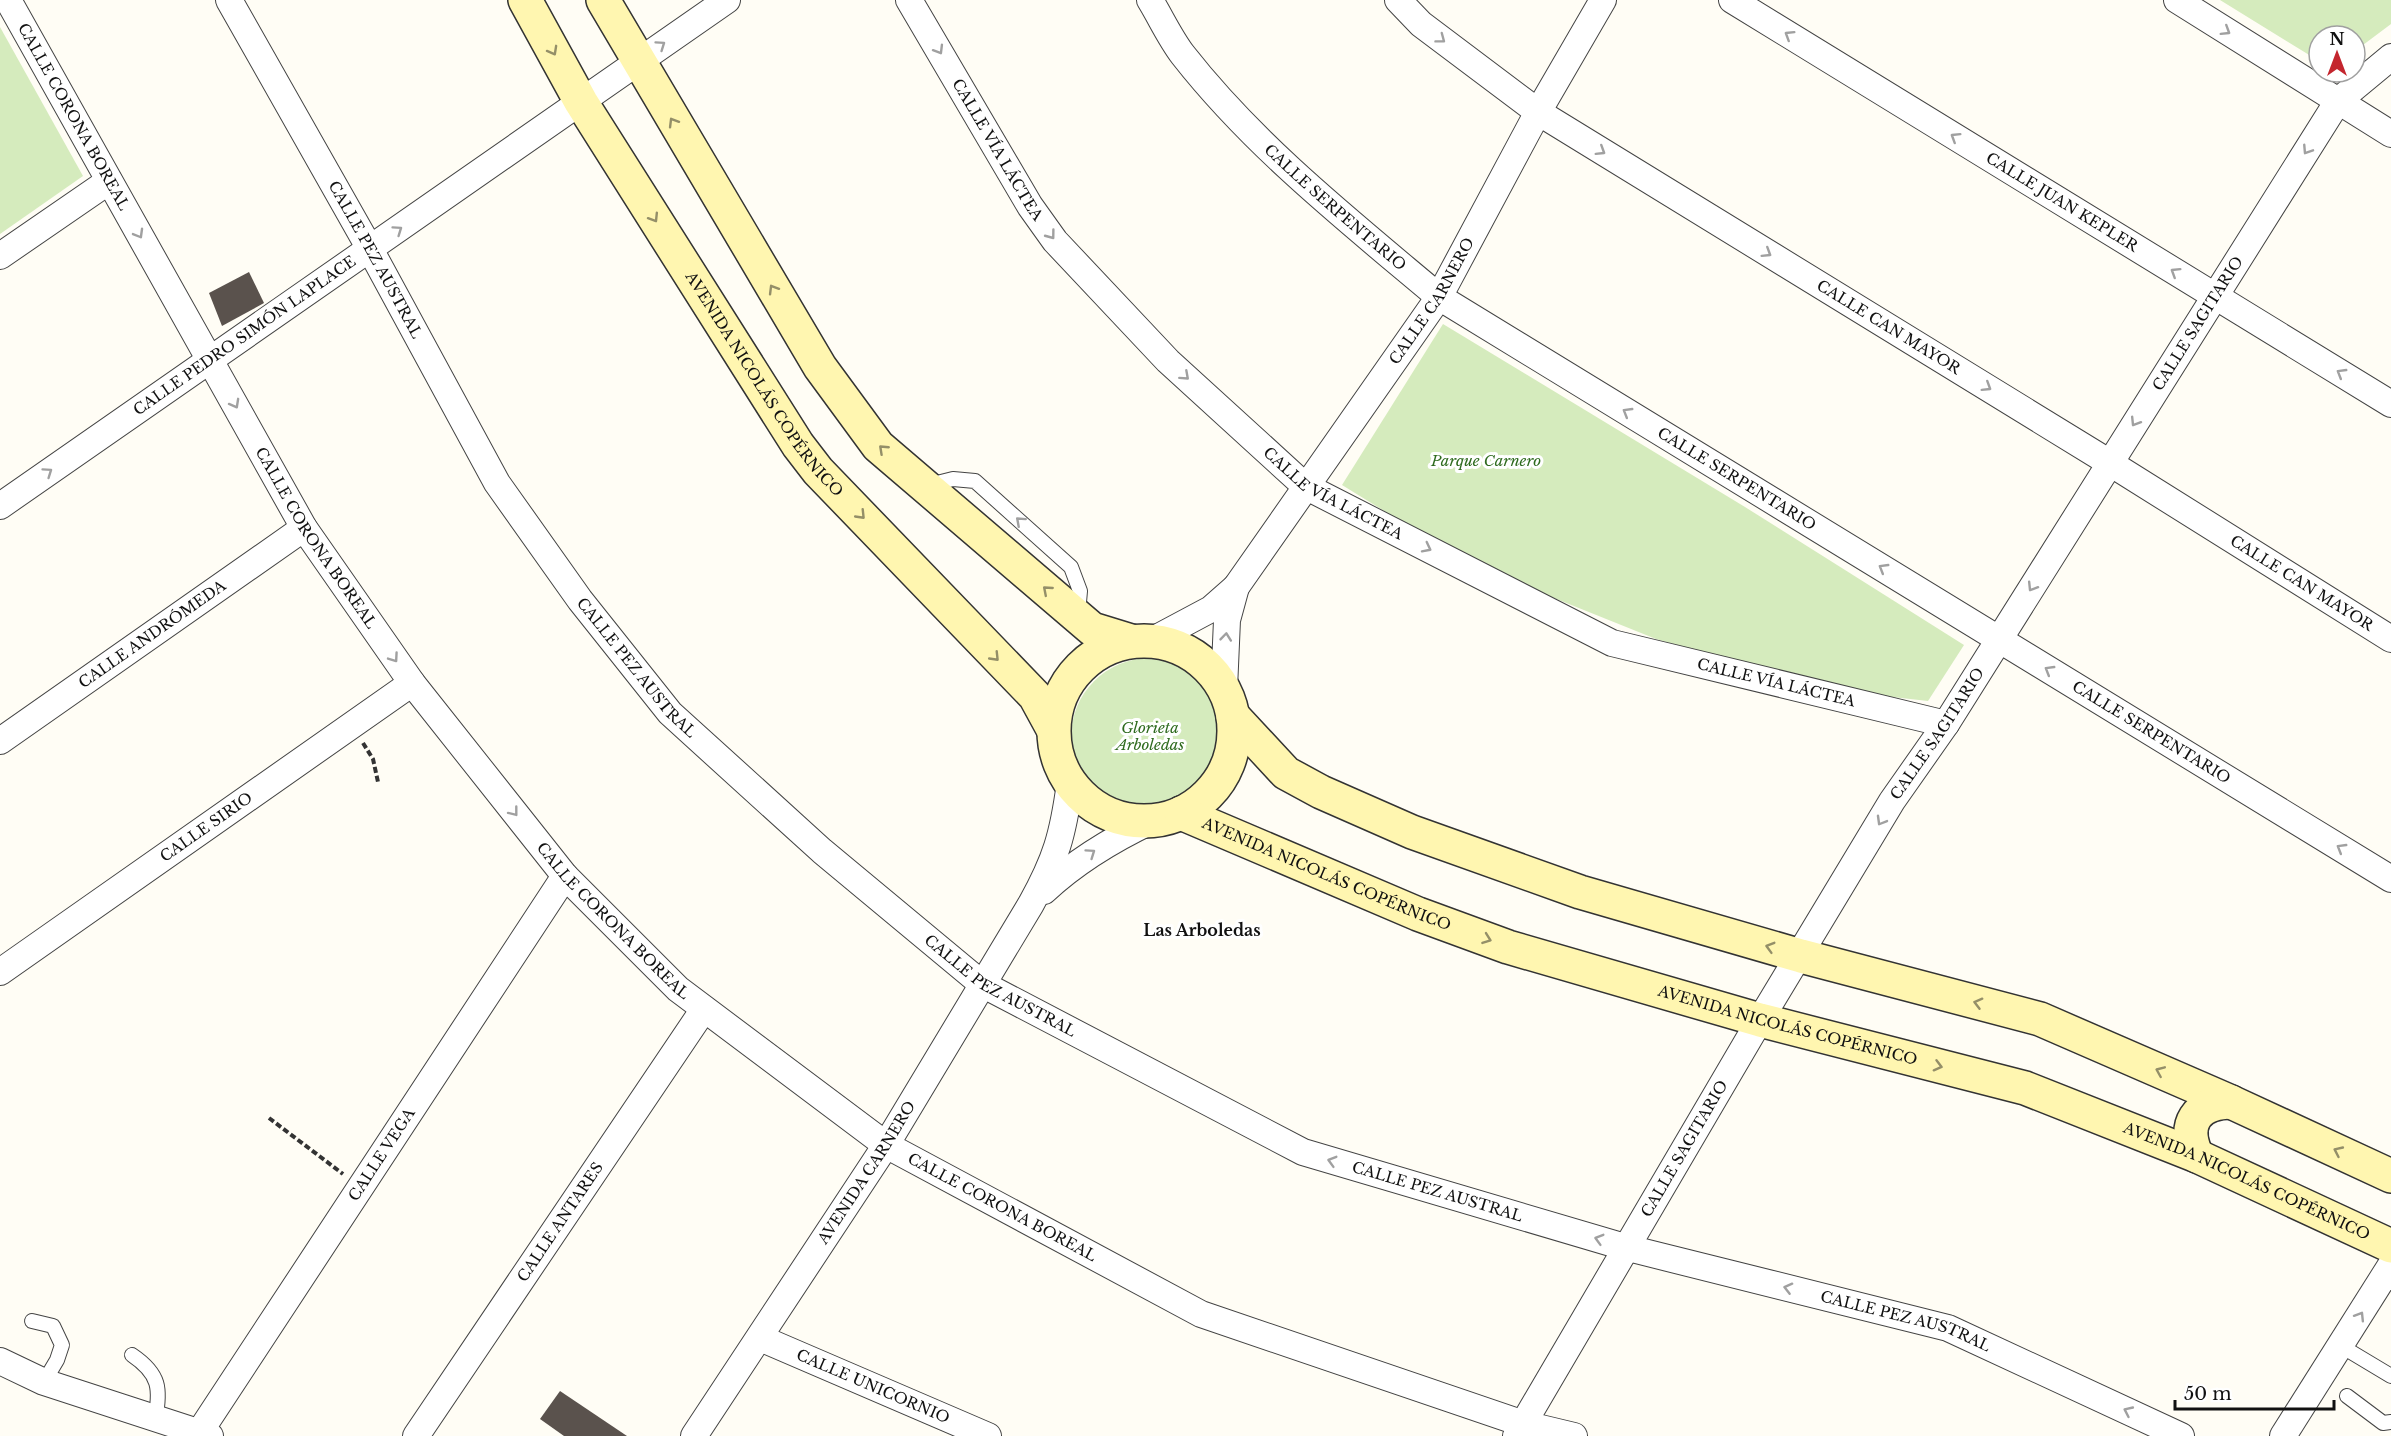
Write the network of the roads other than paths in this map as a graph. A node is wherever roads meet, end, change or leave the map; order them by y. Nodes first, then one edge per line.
1 (8, 0) edge
2 (229, 0) edge
3 (525, 0) edge
4 (603, 0) edge
5 (726, 0) edge
6 (909, 0) edge
7 (1150, 0) edge
8 (1398, 0) edge
9 (1603, 0) edge
10 (1732, 0) edge
11 (2177, 0) edge
12 (2391, 57) edge
13 (637, 62) junction
14 (2338, 101) junction
15 (581, 102) junction
16 (1538, 112) junction
17 (2391, 134) edge
18 (109, 181) junction
19 (370, 249) junction
20 (0, 256) edge
21 (2214, 296) junction
22 (1439, 297) junction
23 (210, 358) junction
24 (2391, 404) edge
25 (2110, 463) junction
26 (1305, 486) junction
27 (0, 506) edge
28 (304, 528) junction
29 (1236, 587) junction
30 (2391, 639) edge
31 (2000, 640) junction
32 (1141, 641) junction
33 (411, 683) junction
34 (1229, 702) junction
35 (1946, 724) junction
36 (1053, 729) junction
37 (0, 741) edge
38 (1070, 783) junction
39 (1166, 817) junction
40 (565, 876) junction
41 (2391, 879) edge
42 (1031, 904) junction
43 (1801, 956) junction
44 (0, 972) edge
45 (982, 984) junction
46 (704, 1010) junction
47 (1760, 1020) junction
48 (2231, 1102) junction
49 (886, 1145) junction
50 (2197, 1156) junction
51 (2391, 1176) edge
52 (2391, 1246) edge
53 (1628, 1248) junction
54 (2391, 1266) edge
55 (32, 1321) dead end
56 (760, 1338) junction
57 (2341, 1346) junction
58 (132, 1355) dead end
59 (0, 1361) edge
60 (2391, 1376) edge
61 (44, 1382) junction
62 (2347, 1396) dead end
63 (156, 1420) junction
64 (2391, 1422) edge
65 (1520, 1430) edge
66 (205, 1434) edge
67 (416, 1436) edge
68 (694, 1436) edge
69 (988, 1436) edge
70 (1574, 1436) edge
71 (2181, 1436) edge
72 (2283, 1436) edge

1 - 18 street, CALLE CORONA BOREAL
2 - 19 street, CALLE PEZ AUSTRAL
3 -> 15 main road, AVENIDA NICOLÁS COPÉRNICO
4 - 13 main road
13 -> 5 street, CALLE PEDRO SIMÓN LAPLACE
6 -> 26 street, CALLE VÍA LÁCTEA
7 - 22 street, CALLE SERPENTARIO
8 -> 16 street, CALLE CAN MAYOR
9 - 16 street, CALLE CARNERO
21 -> 10 street, CALLE JUAN KEPLER
11 -> 14 street
12 - 14 street, CALLE SAGITARIO
13 - 15 street, CALLE PEDRO SIMÓN LAPLACE
32 -> 13 main road
14 - 17 street
14 -> 21 street, CALLE SAGITARIO
19 -> 15 street, CALLE PEDRO SIMÓN LAPLACE
15 -> 36 main road, AVENIDA NICOLÁS COPÉRNICO
16 - 22 street, CALLE CARNERO
16 -> 25 street, CALLE CAN MAYOR
18 - 20 street
18 -> 23 street, CALLE CORONA BOREAL
19 - 23 street, CALLE PEDRO SIMÓN LAPLACE
19 - 45 street, CALLE PEZ AUSTRAL
24 -> 21 street, CALLE JUAN KEPLER
21 -> 25 street, CALLE SAGITARIO
22 - 26 street, CALLE CARNERO
31 -> 22 street, CALLE SERPENTARIO
27 -> 23 street, CALLE PEDRO SIMÓN LAPLACE
23 -> 28 street, CALLE CORONA BOREAL
25 - 30 street, CALLE CAN MAYOR
25 -> 31 street, CALLE SAGITARIO
26 - 29 street, CALLE CARNERO
26 -> 35 street, CALLE VÍA LÁCTEA
28 -> 33 street, CALLE CORONA BOREAL
28 - 37 street, CALLE ANDRÓMEDA
29 - 32 street, CALLE CARNERO
34 -> 29 street, CALLE CARNERO
31 - 35 street, CALLE SAGITARIO
41 -> 31 street, CALLE SERPENTARIO
32 - 34 main road
32 - 36 main road
33 -> 40 street, CALLE CORONA BOREAL
33 - 44 street, CALLE SIRIO
34 - 39 main road
43 -> 34 main road
35 -> 43 street, CALLE SAGITARIO
36 - 38 main road
38 - 39 main road
38 - 42 street, AVENIDA CARNERO
42 -> 39 street, AVENIDA CARNERO
39 -> 47 main road, AVENIDA NICOLÁS COPÉRNICO
40 - 46 street, CALLE CORONA BOREAL
40 - 66 street, CALLE VEGA
42 - 45 street, AVENIDA CARNERO
43 - 47 street, CALLE SAGITARIO
48 -> 43 main road
45 - 49 street, AVENIDA CARNERO
53 -> 45 street, CALLE PEZ AUSTRAL
46 - 49 street, CALLE CORONA BOREAL
46 - 67 street, CALLE ANTARES
47 -> 50 main road, AVENIDA NICOLÁS COPÉRNICO
47 - 53 street, CALLE SAGITARIO
48 - 50 main road
51 -> 48 main road
49 - 56 street, AVENIDA CARNERO
49 - 65 street, CALLE CORONA BOREAL
50 - 52 main road, AVENIDA NICOLÁS COPÉRNICO
53 - 65 street, CALLE SAGITARIO
71 -> 53 street, CALLE PEZ AUSTRAL
57 -> 54 street
55 - 61 lane
56 - 68 street, AVENIDA CARNERO
56 - 69 street, CALLE UNICORNIO
57 - 60 lane
57 - 72 street
58 - 63 lane
59 - 61 street
61 - 63 street
62 - 64 lane
63 - 66 street
65 - 70 street, CALLE CORONA BOREAL

